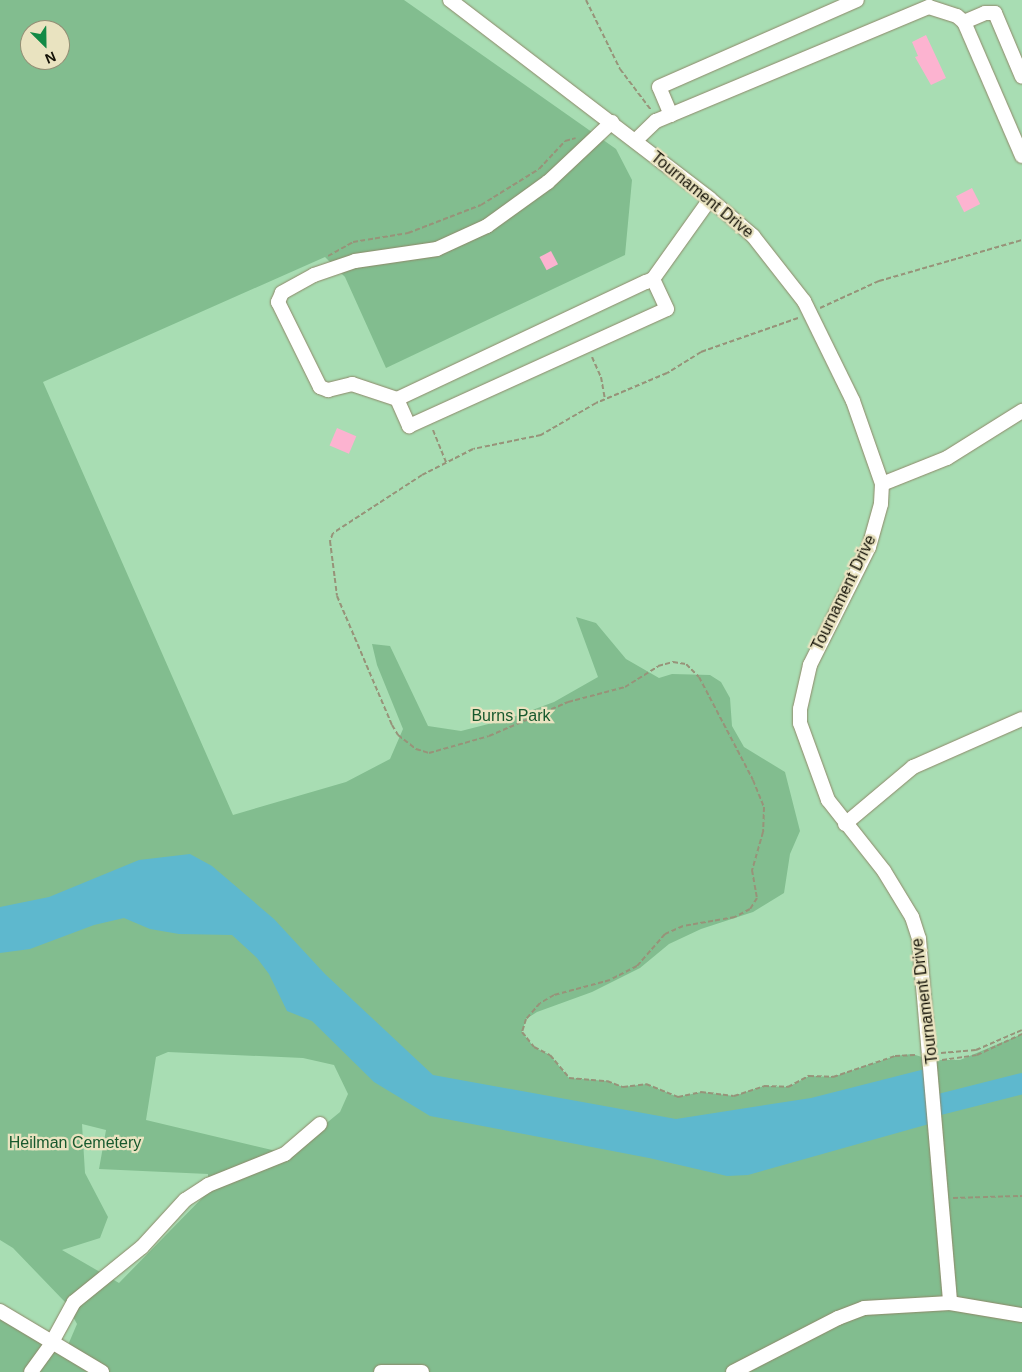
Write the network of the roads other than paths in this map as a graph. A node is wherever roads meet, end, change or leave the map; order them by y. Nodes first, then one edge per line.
1 (450, 0) edge
2 (857, 0) edge
3 (928, 3) edge
4 (964, 22) junction
5 (1022, 77) edge
6 (671, 115) junction
7 (612, 122) junction
8 (634, 140) junction
9 (1022, 156) edge
10 (710, 198) junction
11 (653, 279) junction
12 (397, 399) junction
13 (1022, 411) edge
14 (882, 484) junction
15 (1022, 719) edge
16 (845, 824) junction
17 (320, 1124) dead end
18 (950, 1303) junction
19 (0, 1311) edge
20 (1022, 1315) edge
21 (51, 1344) junction
22 (31, 1372) edge
23 (102, 1372) edge
24 (381, 1372) edge
25 (422, 1372) edge
26 (733, 1372) edge

1 - 7 street, Tournament Drive
2 - 6 street
3 - 4 street
3 - 6 street
4 - 5 street
4 - 9 street
6 - 8 street
7 - 8 street, Tournament Drive
7 - 12 street
8 - 10 street, Tournament Drive
10 - 11 street
10 - 14 street, Tournament Drive
11 - 12 street
11 - 12 street
13 - 14 street
14 - 16 street, Tournament Drive
15 - 16 street
16 - 18 street, Tournament Drive
17 - 21 street
18 - 20 street
18 - 26 street
19 - 21 street
21 - 22 street
21 - 23 street
24 - 25 street

